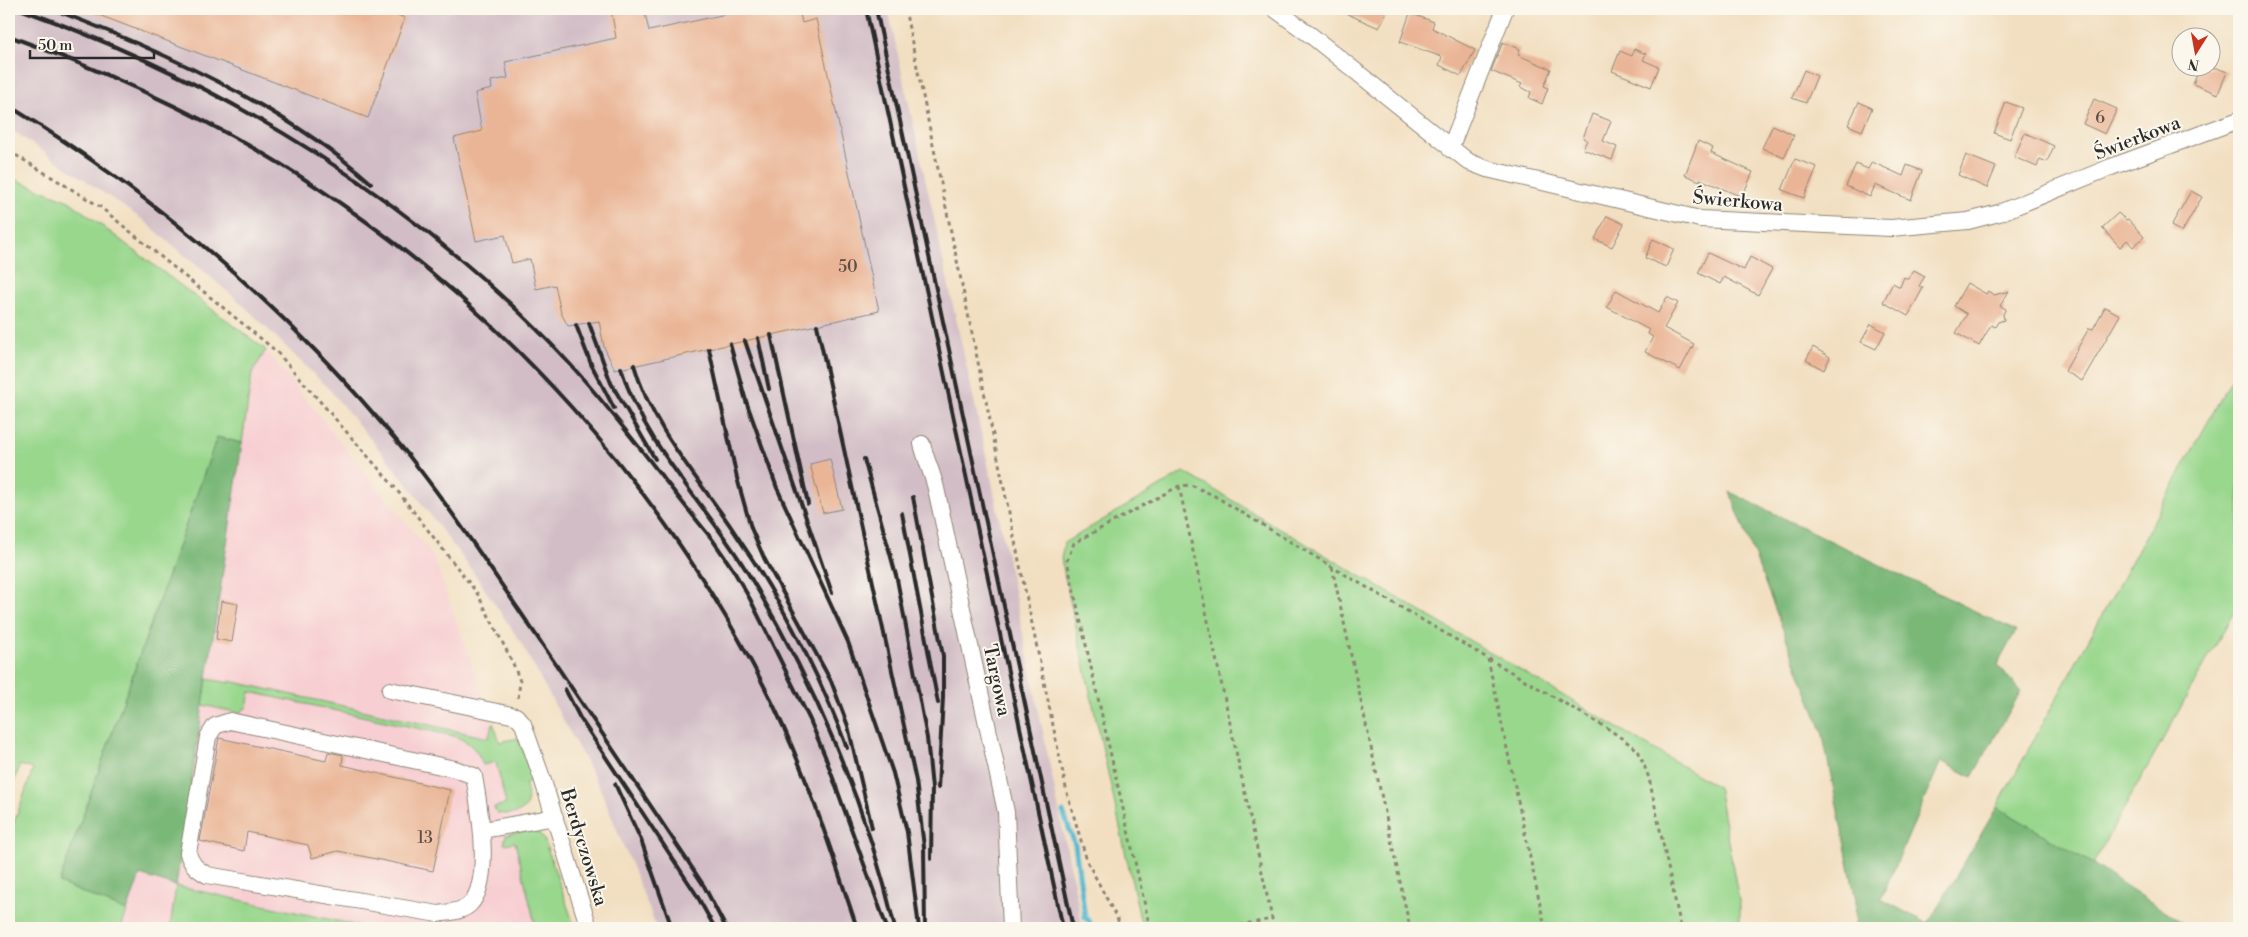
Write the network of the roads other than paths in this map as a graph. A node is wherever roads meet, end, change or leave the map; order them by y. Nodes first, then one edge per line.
1 (1275, 9) edge
2 (1505, 9) edge
3 (2239, 120) edge
4 (1450, 149) junction
5 (922, 444) dead end
6 (390, 690) dead end
7 (555, 817) junction
8 (483, 830) junction
9 (589, 928) edge
10 (1011, 928) edge

1 - 4 street, Świerkowa
2 - 4 street
3 - 4 street, Świerkowa
5 - 10 street, Targowa
6 - 7 street, Berdyczowska
7 - 8 street
7 - 9 street, Berdyczowska
8 - 8 street

